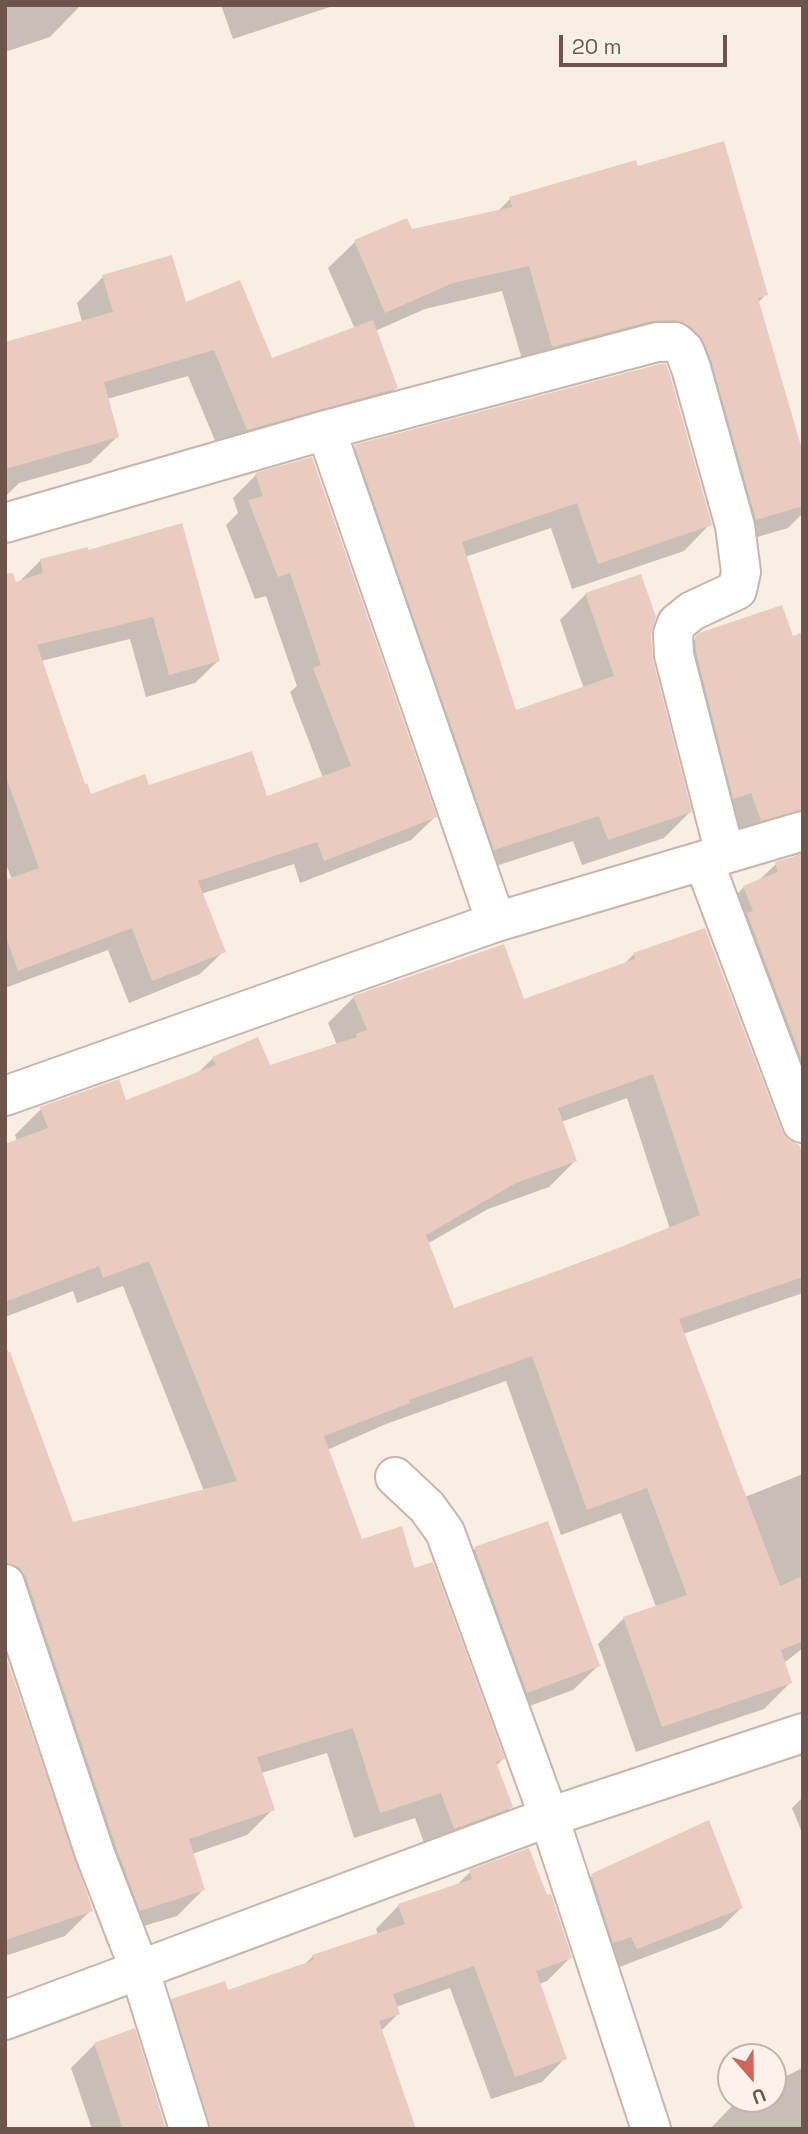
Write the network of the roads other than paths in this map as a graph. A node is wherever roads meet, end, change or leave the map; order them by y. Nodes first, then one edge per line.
1 (326, 430) junction
2 (5, 523) edge
3 (803, 831) edge
4 (715, 858) junction
5 (496, 922) junction
6 (5, 1096) edge
7 (802, 1123) edge
8 (395, 1477) dead end
9 (5, 1584) edge
10 (803, 1734) edge
11 (549, 1817) junction
12 (139, 1968) junction
13 (5, 2020) edge
14 (189, 2129) edge
15 (650, 2129) edge

1 - 2 street
1 - 4 street
1 - 5 street
3 - 4 street
4 - 5 street
4 - 7 street
5 - 6 street
8 - 11 street
9 - 12 street
10 - 11 street
11 - 12 street
11 - 15 street
12 - 13 street
12 - 14 street

